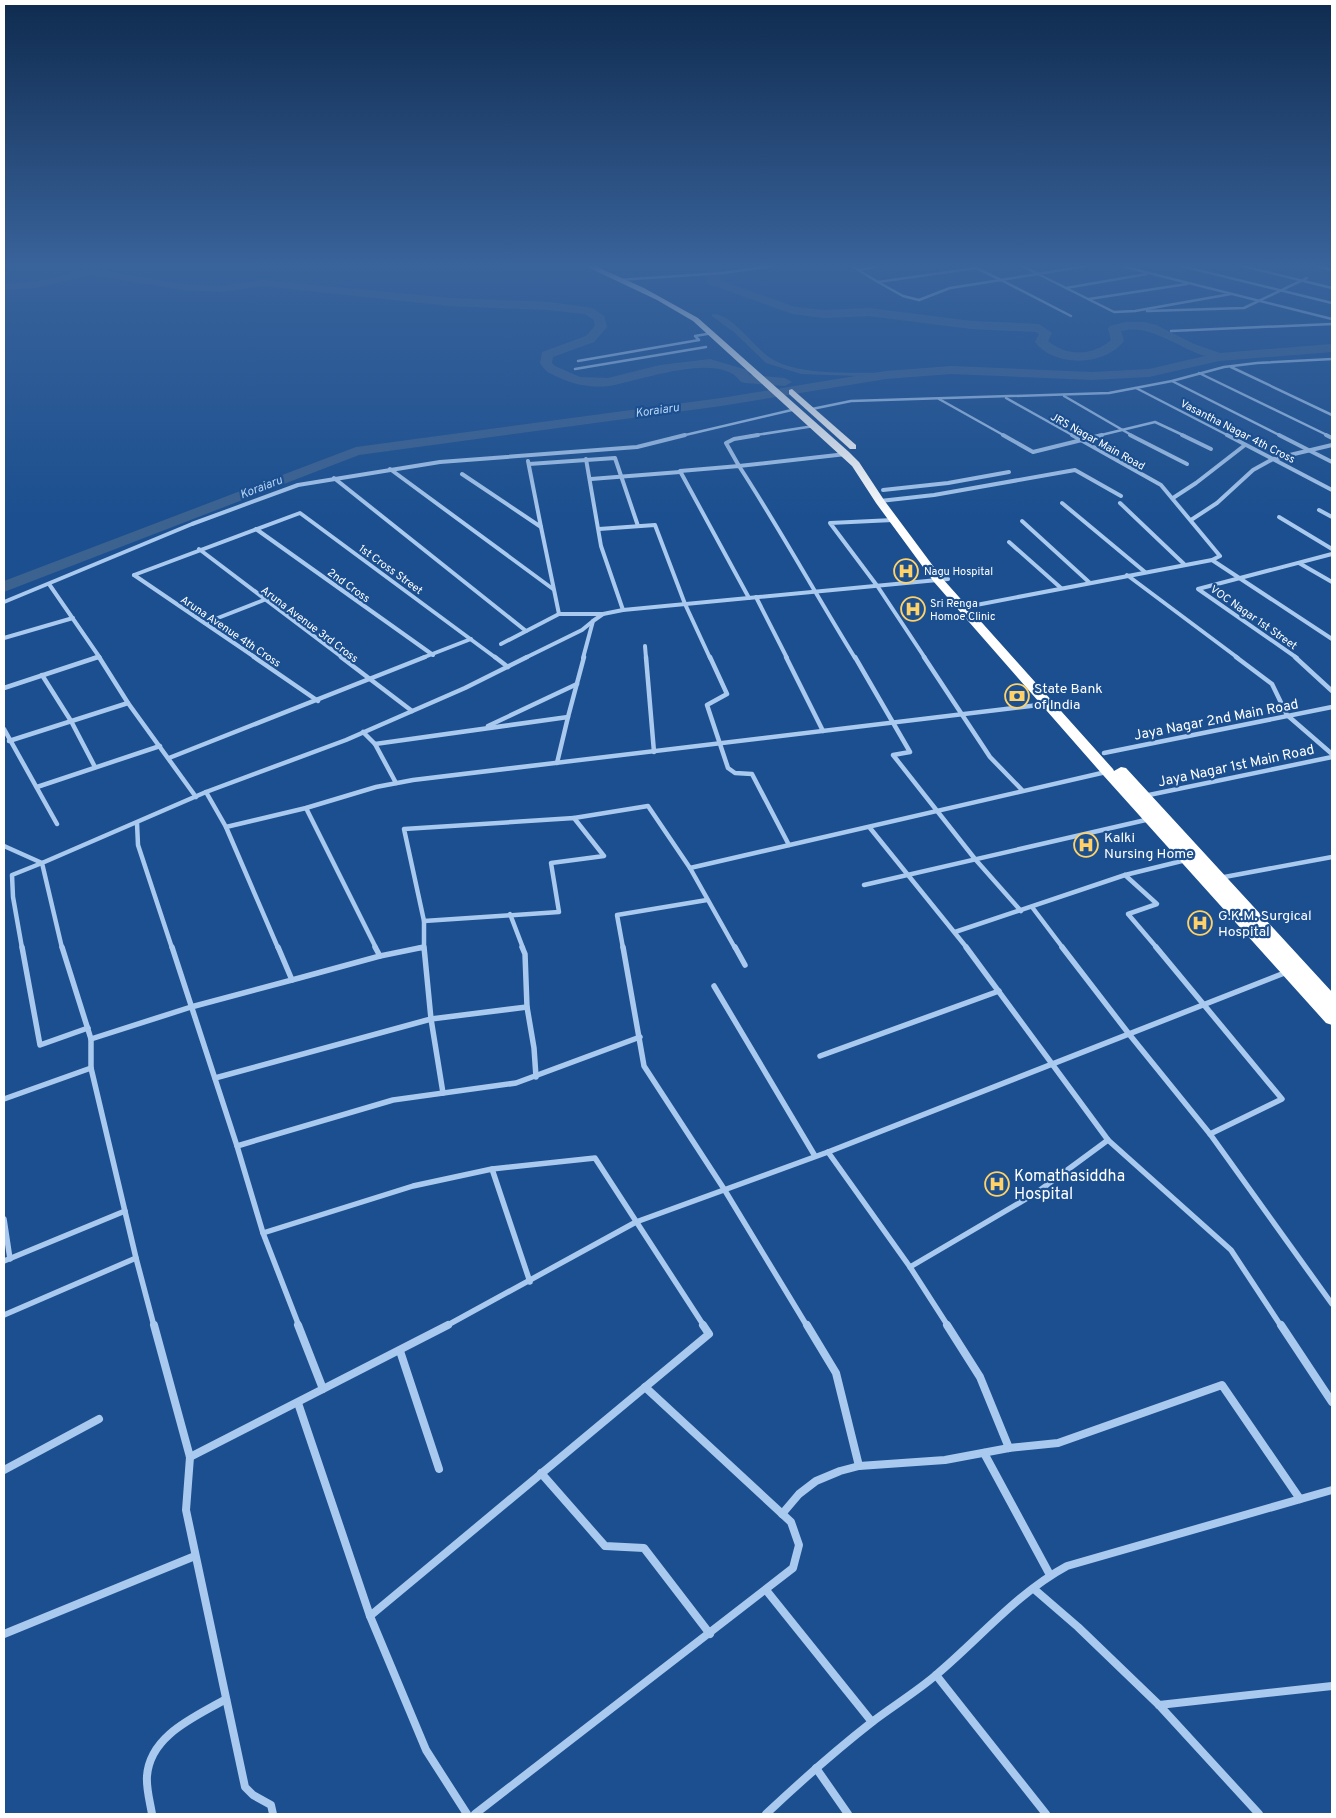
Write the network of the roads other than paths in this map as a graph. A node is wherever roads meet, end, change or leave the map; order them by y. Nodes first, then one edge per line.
1 (642, 350) edge
2 (690, 350) edge
3 (728, 350) edge
4 (1332, 359) edge
5 (578, 361) dead end
6 (1230, 366) junction
7 (575, 370) dead end
8 (1199, 373) junction
9 (1172, 381) junction
10 (785, 386) dead end
11 (1136, 388) junction
12 (1063, 396) junction
13 (1006, 398) junction
14 (938, 399) junction
15 (802, 407) junction
16 (1332, 414) edge
17 (815, 426) junction
18 (1120, 430) junction
19 (1332, 438) edge
20 (1079, 440) junction
21 (1245, 444) junction
22 (1332, 444) edge
23 (1210, 448) dead end
24 (1308, 450) junction
25 (846, 454) junction
26 (526, 456) junction
27 (586, 459) junction
28 (1273, 459) junction
29 (1332, 462) edge
30 (528, 464) junction
31 (1187, 464) dead end
32 (739, 466) junction
33 (390, 469) junction
34 (680, 472) junction
35 (1009, 472) dead end
36 (462, 474) dead end
37 (621, 477) junction
38 (334, 478) junction
39 (591, 480) junction
40 (1332, 490) edge
41 (1121, 496) dead end
42 (884, 497) junction
43 (1173, 498) junction
44 (1062, 503) dead end
45 (1120, 503) dead end
46 (1319, 510) dead end
47 (1279, 517) dead end
48 (1332, 517) edge
49 (893, 520) junction
50 (1192, 520) junction
51 (1022, 521) dead end
52 (638, 526) junction
53 (540, 527) junction
54 (256, 529) junction
55 (599, 529) junction
56 (1009, 542) dead end
57 (199, 549) junction
58 (1332, 549) edge
59 (1332, 554) edge
60 (1212, 560) junction
61 (1298, 563) junction
62 (1184, 564) junction
63 (1145, 572) junction
64 (1127, 575) junction
65 (1242, 578) junction
66 (943, 580) junction
67 (1332, 582) edge
68 (1090, 583) junction
69 (49, 584) junction
70 (878, 588) junction
71 (1061, 588) junction
72 (554, 589) junction
73 (814, 592) junction
74 (749, 598) junction
75 (756, 598) junction
76 (264, 600) junction
77 (4, 602) edge
78 (685, 604) junction
79 (971, 606) junction
80 (623, 610) junction
81 (559, 614) junction
82 (603, 614) junction
83 (72, 618) junction
84 (593, 621) junction
85 (205, 623) junction
86 (526, 631) junction
87 (4, 638) edge
88 (471, 639) junction
89 (1332, 639) edge
90 (501, 644) dead end
91 (646, 646) dead end
92 (433, 655) junction
93 (99, 657) junction
94 (508, 667) junction
95 (42, 675) junction
96 (370, 679) junction
97 (578, 684) junction
98 (4, 688) edge
99 (1332, 690) edge
100 (318, 701) junction
101 (128, 704) junction
102 (1047, 704) junction
103 (1332, 707) edge
104 (412, 711) junction
105 (960, 714) junction
106 (1287, 716) junction
107 (568, 717) junction
108 (71, 721) junction
109 (892, 723) junction
110 (4, 729) edge
111 (482, 729) junction
112 (823, 731) junction
113 (363, 732) junction
114 (9, 741) junction
115 (376, 744) junction
116 (720, 744) junction
117 (160, 746) junction
118 (654, 752) junction
119 (1098, 753) junction
120 (1332, 755) edge
121 (169, 758) junction
122 (558, 763) junction
123 (95, 768) junction
124 (1108, 772) junction
125 (396, 783) junction
126 (37, 787) junction
127 (1022, 790) junction
128 (206, 792) junction
129 (1144, 796) junction
130 (196, 797) junction
131 (306, 808) junction
132 (936, 810) junction
133 (574, 818) junction
134 (1151, 819) junction
135 (137, 823) junction
136 (57, 824) dead end
137 (226, 827) junction
138 (870, 828) junction
139 (789, 845) junction
140 (4, 846) edge
141 (1332, 857) edge
142 (975, 859) junction
143 (1187, 859) junction
144 (42, 863) junction
145 (690, 868) junction
146 (908, 875) junction
147 (1125, 875) junction
148 (1219, 878) junction
149 (864, 885) dead end
150 (707, 900) junction
151 (1032, 907) junction
152 (1021, 911) junction
153 (510, 914) junction
154 (424, 921) junction
155 (955, 932) junction
156 (424, 947) junction
157 (380, 956) junction
158 (745, 965) dead end
159 (1304, 970) junction
160 (1290, 972) junction
161 (292, 980) junction
162 (714, 986) dead end
163 (999, 991) junction
164 (1204, 1002) junction
165 (1332, 1002) edge
166 (191, 1007) junction
167 (527, 1007) junction
168 (431, 1019) junction
169 (1332, 1019) edge
170 (88, 1028) junction
171 (1129, 1034) junction
172 (640, 1037) junction
173 (91, 1039) junction
174 (820, 1056) dead end
175 (1053, 1063) junction
176 (91, 1068) junction
177 (536, 1076) junction
178 (214, 1078) junction
179 (443, 1093) junction
180 (4, 1099) edge
181 (1210, 1134) junction
182 (1108, 1140) junction
183 (237, 1146) junction
184 (828, 1152) junction
185 (815, 1156) junction
186 (492, 1169) junction
187 (724, 1189) junction
188 (125, 1212) junction
189 (4, 1219) edge
190 (636, 1222) junction
191 (263, 1233) junction
192 (136, 1258) junction
193 (7, 1260) edge
194 (910, 1267) junction
195 (530, 1282) junction
196 (1332, 1304) edge
197 (4, 1316) edge
198 (400, 1352) junction
199 (645, 1387) junction
200 (323, 1389) junction
201 (1332, 1402) edge
202 (298, 1403) junction
203 (99, 1419) dead end
204 (1008, 1448) junction
205 (984, 1453) junction
206 (190, 1457) junction
207 (859, 1466) junction
208 (439, 1469) dead end
209 (4, 1470) edge
210 (541, 1473) junction
211 (1332, 1490) edge
212 (1300, 1499) junction
213 (782, 1514) junction
214 (195, 1556) junction
215 (1050, 1575) junction
216 (1034, 1589) junction
217 (766, 1590) junction
218 (370, 1616) junction
219 (4, 1634) edge
220 (710, 1634) junction
221 (936, 1675) junction
222 (1332, 1686) edge
223 (226, 1699) junction
224 (1159, 1706) junction
225 (872, 1722) junction
226 (816, 1768) junction
227 (152, 1814) edge
228 (273, 1814) edge
229 (467, 1814) edge
230 (475, 1814) edge
231 (766, 1814) edge
232 (848, 1814) edge
233 (1046, 1814) edge
234 (1258, 1814) edge

1 - 5 street
2 - 7 street
3 - 15 highway
4 - 6 street
6 - 8 street
6 - 16 street
8 - 9 street
8 - 19 street
9 - 11 street
9 - 24 street
10 - 15 highway
11 - 12 street
11 - 21 street, Vasantha Nagar 4th Cross
12 - 13 street
12 - 18 street
13 - 14 street
13 - 20 street, JRS Nagar Main Road
14 - 15 street
14 - 20 street
15 - 17 highway
15 - 26 street
15 - 42 highway
17 - 25 highway
17 - 32 street
18 - 20 street
18 - 23 street
18 - 31 street
20 - 43 street, JRS Nagar Main Road
21 - 28 street, Vasantha Nagar 4th Cross
21 - 43 street
22 - 24 street
24 - 28 street
24 - 29 street
25 - 32 street
25 - 42 highway
26 - 30 street
26 - 33 street
27 - 30 street
27 - 37 street
27 - 39 street
28 - 40 street, Vasantha Nagar 4th Cross
28 - 50 street
30 - 53 street
32 - 34 street
32 - 73 street
33 - 38 street
33 - 72 street
34 - 37 street
34 - 74 street
35 - 42 street
36 - 53 street
37 - 39 street
37 - 52 street
38 - 69 street
38 - 86 street
39 - 55 street
41 - 42 street
42 - 49 highway
42 - 66 highway
43 - 50 street, JRS Nagar Main Road
44 - 63 street
45 - 62 street
46 - 48 street
47 - 58 street
49 - 66 highway
49 - 70 street
50 - 60 street, JRS Nagar Main Road
51 - 68 street
52 - 55 street
52 - 78 street
53 - 72 street
54 - 57 street
54 - 88 street, 1st Cross Street
54 - 92 street, 2nd Cross
55 - 80 street
56 - 71 street
57 - 76 street, Aruna Avenue 3rd Cross
57 - 85 street, Aruna Avenue 4th Cross
59 - 61 street
60 - 62 street
60 - 65 street
61 - 65 street
61 - 67 street
62 - 63 street
63 - 64 street
64 - 68 street
64 - 106 street
65 - 89 street
65 - 99 street, VOC Nagar 1st Street
66 - 70 street
66 - 79 highway
66 - 102 highway
68 - 71 street
69 - 77 street
69 - 83 street
70 - 73 street
70 - 105 street
71 - 79 street
72 - 81 street
73 - 75 street
73 - 109 street
74 - 75 street
74 - 78 street
75 - 112 street
76 - 85 street
76 - 96 street, Aruna Avenue 3rd Cross
78 - 80 street
78 - 116 street
79 - 119 highway
80 - 82 street
81 - 82 street
81 - 86 street
82 - 84 street
83 - 87 street
83 - 93 street
84 - 94 street
84 - 97 street
85 - 100 street, Aruna Avenue 4th Cross
86 - 90 street
88 - 92 street
88 - 94 street, 1st Cross Street
91 - 118 street
92 - 96 street
93 - 95 street
93 - 101 street
94 - 104 street
95 - 98 street
95 - 108 street
96 - 100 street
96 - 104 street, Aruna Avenue 3rd Cross
97 - 107 street
97 - 111 street
100 - 121 street
101 - 108 street
101 - 117 street
102 - 105 street
102 - 119 highway
103 - 106 street, Jaya Nagar 2nd Main Road
104 - 113 street
105 - 109 street
105 - 127 street
106 - 119 street, Jaya Nagar 2nd Main Road
106 - 120 street
107 - 111 street
107 - 122 street
108 - 114 street
108 - 123 street
109 - 112 street
109 - 132 street
110 - 114 street
111 - 115 street
112 - 116 street
113 - 115 street
113 - 128 street
114 - 126 street
115 - 125 street
116 - 118 street
116 - 139 street
117 - 121 street
117 - 123 street
118 - 122 street
119 - 124 highway
119 - 129 highway
120 - 129 street, Jaya Nagar 1st Main Road
121 - 130 street
122 - 125 street
123 - 126 street
124 - 127 street
124 - 134 highway
125 - 131 street
126 - 136 street
127 - 132 street
128 - 130 street
128 - 137 street
129 - 148 highway
130 - 135 street
131 - 137 street
131 - 157 street
132 - 138 street
132 - 142 street
133 - 145 street
133 - 153 street
133 - 154 street
134 - 142 street
134 - 143 highway
135 - 144 street
135 - 166 street
137 - 161 street
138 - 139 street
138 - 146 street
139 - 145 street
140 - 144 street
141 - 148 street
142 - 146 street
142 - 152 street
143 - 147 street
143 - 160 highway
144 - 170 street
144 - 170 street
145 - 150 street
146 - 149 street
146 - 155 street
147 - 151 street
147 - 164 street
148 - 159 highway
150 - 158 street
150 - 172 street
151 - 152 street
151 - 171 street
152 - 155 street
153 - 154 street
153 - 167 street
154 - 156 street
155 - 163 street
156 - 157 street
156 - 168 street
157 - 161 street
159 - 160 street
159 - 165 highway
160 - 164 street
160 - 169 highway
161 - 166 street
162 - 185 street
163 - 174 street
163 - 175 street
164 - 171 street
164 - 181 street
166 - 173 street
166 - 178 street
167 - 168 street
167 - 177 street
168 - 178 street
168 - 179 street
170 - 173 street
171 - 175 street
171 - 181 street
172 - 177 street
172 - 187 street
173 - 176 street
175 - 182 street
175 - 184 street
176 - 180 street
176 - 188 street
177 - 179 street
178 - 183 street
179 - 183 street
181 - 196 street
182 - 194 street
182 - 201 street
183 - 191 street
184 - 185 street
184 - 194 street
185 - 187 street
186 - 190 street
186 - 191 street
186 - 195 street
187 - 190 street
187 - 207 street
188 - 192 street
188 - 193 street
189 - 193 street
190 - 195 street
190 - 199 street
191 - 200 street
192 - 197 street
192 - 206 street
194 - 204 street
195 - 198 street
198 - 200 street
198 - 208 street
199 - 210 street
199 - 213 street
200 - 202 street
202 - 206 street
202 - 218 street
203 - 209 street
204 - 205 street
204 - 212 street
205 - 207 street
205 - 215 street
206 - 214 street
207 - 213 street
210 - 218 street
210 - 220 street
211 - 212 street
212 - 215 street
213 - 217 street
214 - 219 street
214 - 223 street
215 - 216 street
216 - 221 street
216 - 224 street
217 - 220 street
217 - 225 street
218 - 229 street
220 - 230 street
221 - 225 street
221 - 233 street
222 - 224 street
223 - 227 street
223 - 228 street
224 - 234 street
225 - 226 street
226 - 231 street
226 - 232 street

